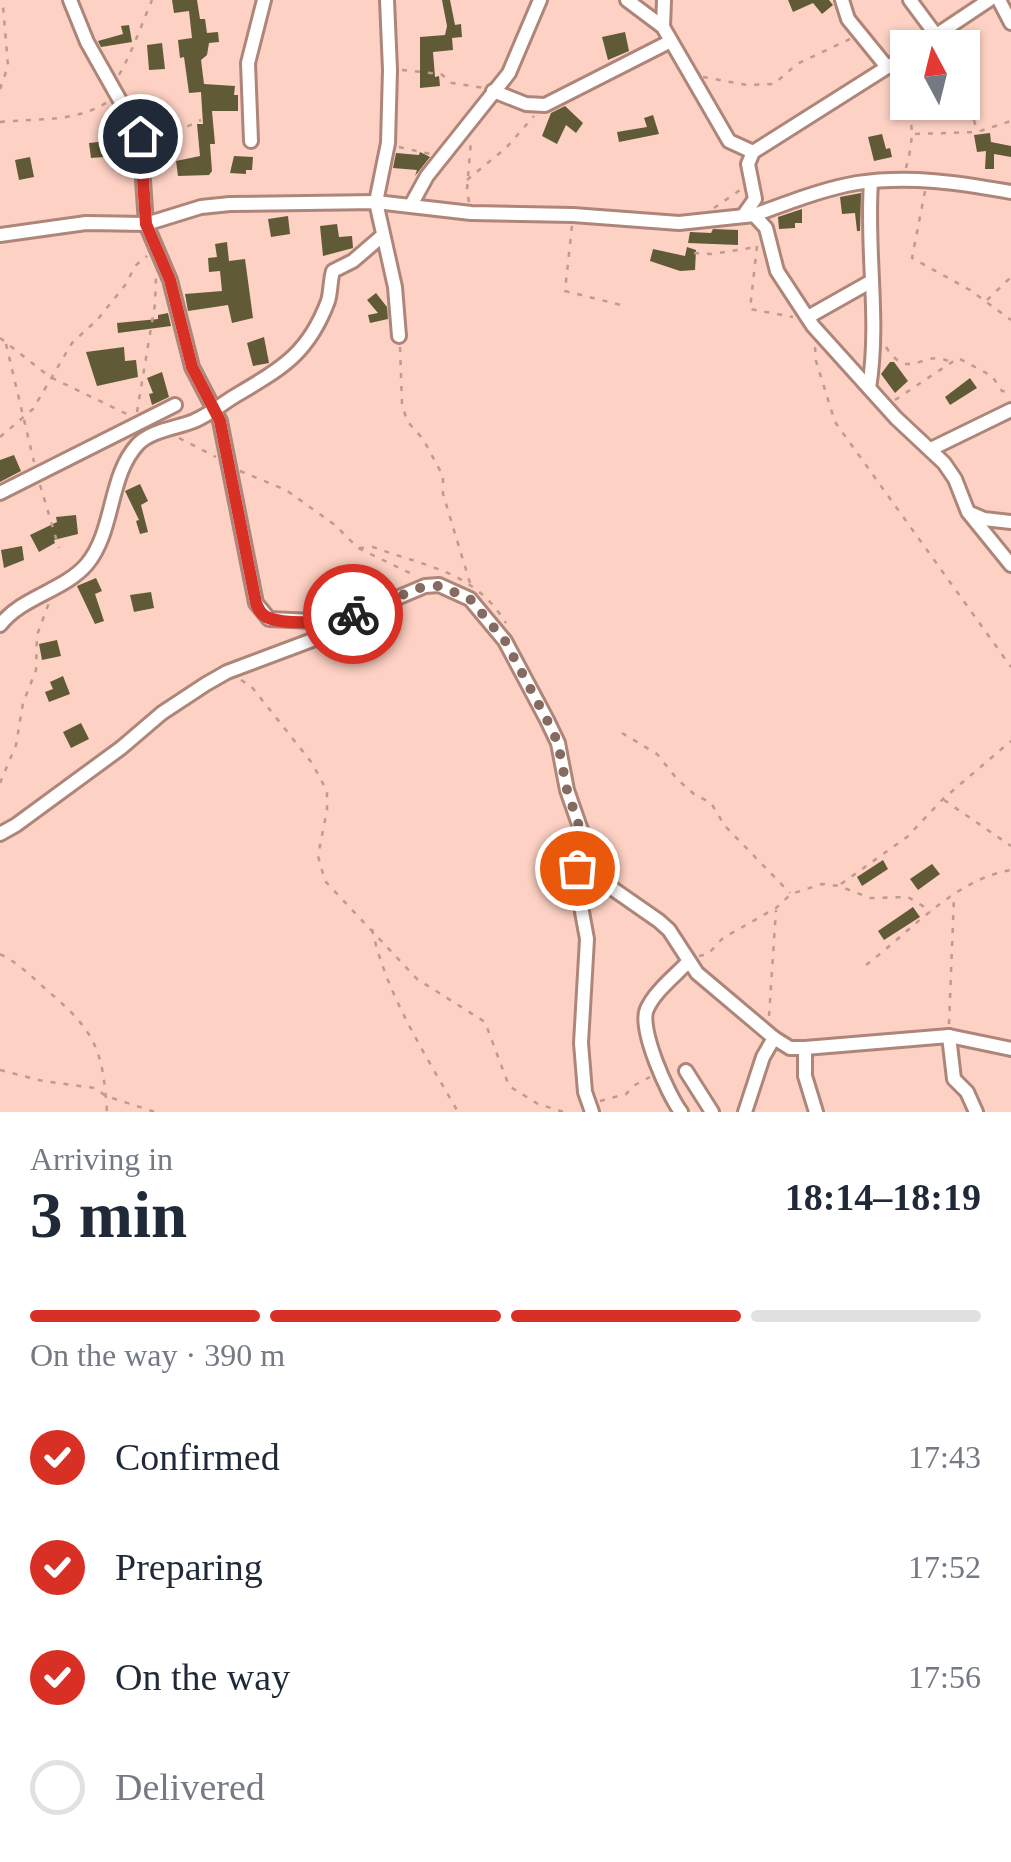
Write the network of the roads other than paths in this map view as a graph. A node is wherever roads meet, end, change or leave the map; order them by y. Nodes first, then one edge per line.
1 (70, 0) edge
2 (264, 0) edge
3 (387, 0) edge
4 (540, 0) edge
5 (627, 0) edge
6 (664, 0) edge
7 (842, 0) edge
8 (910, 0) edge
9 (989, 0) edge
10 (999, 0) edge
11 (1011, 23) edge
12 (663, 26) junction
13 (932, 30) edge
14 (944, 30) edge
15 (670, 41) junction
16 (890, 66) edge
17 (887, 68) junction
18 (493, 91) junction
19 (252, 142) dead end
20 (753, 152) junction
21 (871, 182) junction
22 (1011, 192) edge
23 (376, 202) junction
24 (411, 206) junction
25 (748, 215) junction
26 (146, 224) junction
27 (0, 235) edge
28 (382, 236) junction
29 (870, 282) junction
30 (811, 321) junction
31 (400, 336) road end
32 (870, 388) junction
33 (174, 405) dead end
34 (1011, 410) edge
35 (216, 411) junction
36 (931, 448) junction
37 (0, 494) edge
38 (968, 512) junction
39 (1011, 522) edge
40 (1011, 565) edge
41 (381, 604) junction
42 (0, 625) edge
43 (0, 834) edge
44 (588, 853) junction
45 (688, 961) junction
46 (771, 1035) junction
47 (949, 1036) junction
48 (804, 1048) junction
49 (1011, 1050) edge
50 (686, 1071) dead end
51 (590, 1108) edge
52 (680, 1112) edge
53 (712, 1112) edge
54 (745, 1112) edge
55 (816, 1112) edge
56 (976, 1112) edge

1 - 26 street
2 - 19 street
3 - 23 street
4 - 18 street
5 - 12 street
6 - 12 street
7 - 17 street
8 - 13 street
9 - 14 street
10 - 11 street
12 - 15 street
15 - 18 street
15 - 20 street
16 - 17 street
17 - 20 street
18 - 24 street
20 - 25 street
21 - 22 street
21 - 25 street
21 - 29 street
23 - 24 street
23 - 26 street
23 - 28 street
24 - 25 street
25 - 30 street
26 - 27 street
26 - 35 street
28 - 31 street
28 - 35 street
29 - 30 street
29 - 32 street
30 - 32 street
32 - 36 street
33 - 37 street
34 - 36 street
35 - 41 street
35 - 42 street
36 - 38 street
38 - 39 street
38 - 40 street
41 - 43 street
41 - 44 street
44 - 45 street
44 - 51 street
45 - 46 street
45 - 52 street
46 - 48 street
46 - 54 street
47 - 48 street
47 - 49 street
47 - 56 street
48 - 55 street
50 - 53 street

